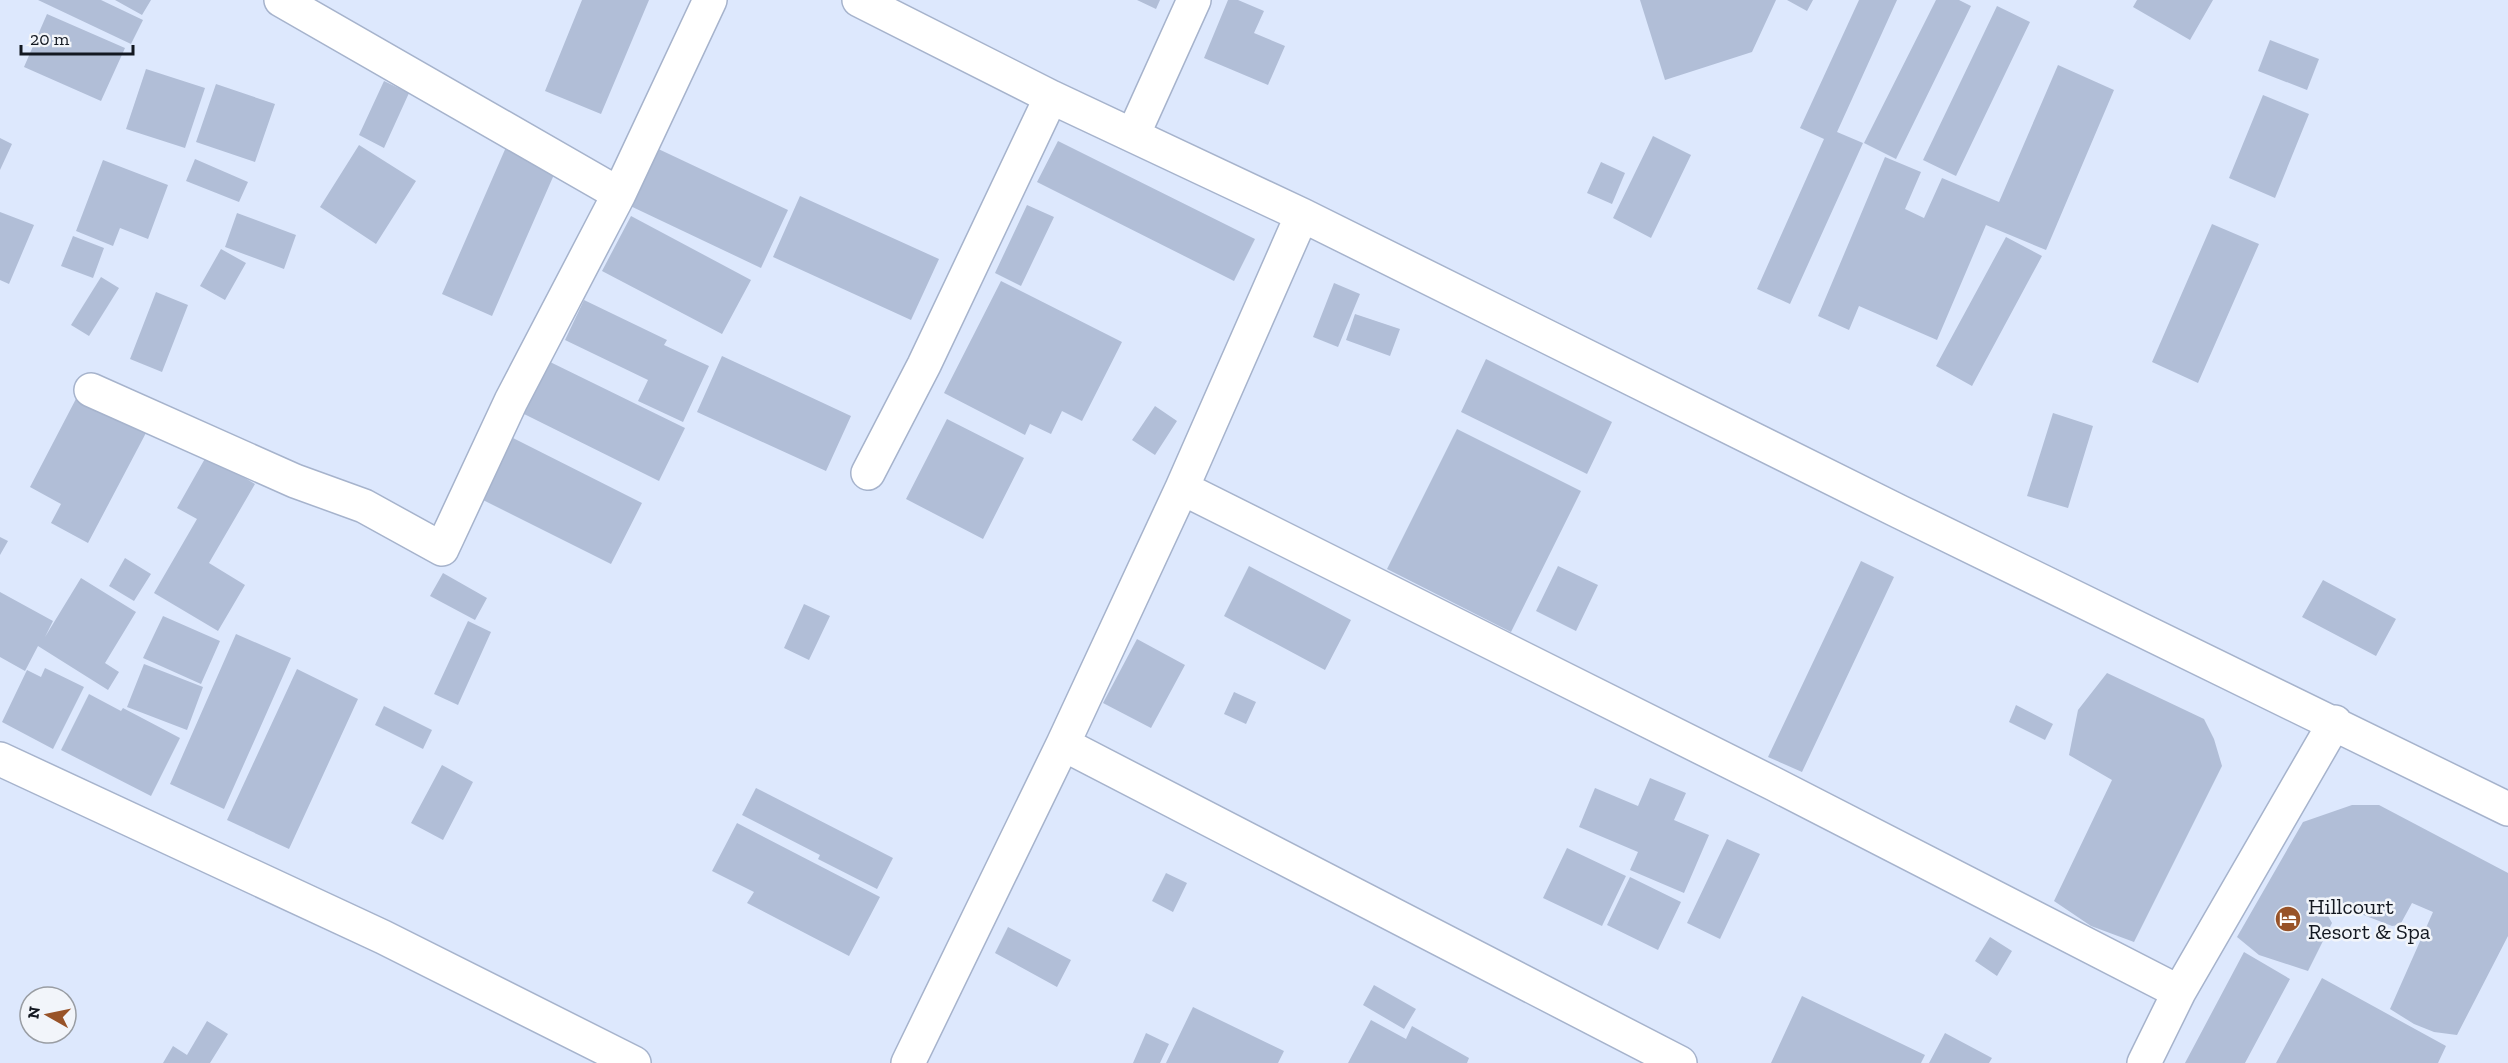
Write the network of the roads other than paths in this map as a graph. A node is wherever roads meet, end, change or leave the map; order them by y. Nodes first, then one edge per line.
1 (281, 0) edge
2 (710, 0) edge
3 (859, 0) edge
4 (1194, 0) edge
5 (1051, 97) junction
6 (1133, 135) junction
7 (619, 194) junction
8 (1302, 215) junction
9 (91, 390) dead end
10 (868, 473) dead end
11 (1182, 488) junction
12 (2335, 722) junction
13 (1063, 744) junction
14 (0, 759) edge
15 (2508, 809) edge
16 (2179, 992) junction
17 (634, 1063) edge
18 (908, 1063) edge
19 (1680, 1063) edge
20 (2144, 1063) edge

1 - 7 street
2 - 7 street
3 - 5 street
4 - 6 street
5 - 6 street
5 - 10 street
6 - 8 street
7 - 9 street
8 - 11 street
8 - 12 street
11 - 13 street
11 - 16 street
12 - 15 street
12 - 16 street
13 - 18 street
13 - 19 street
14 - 17 street
16 - 20 street

